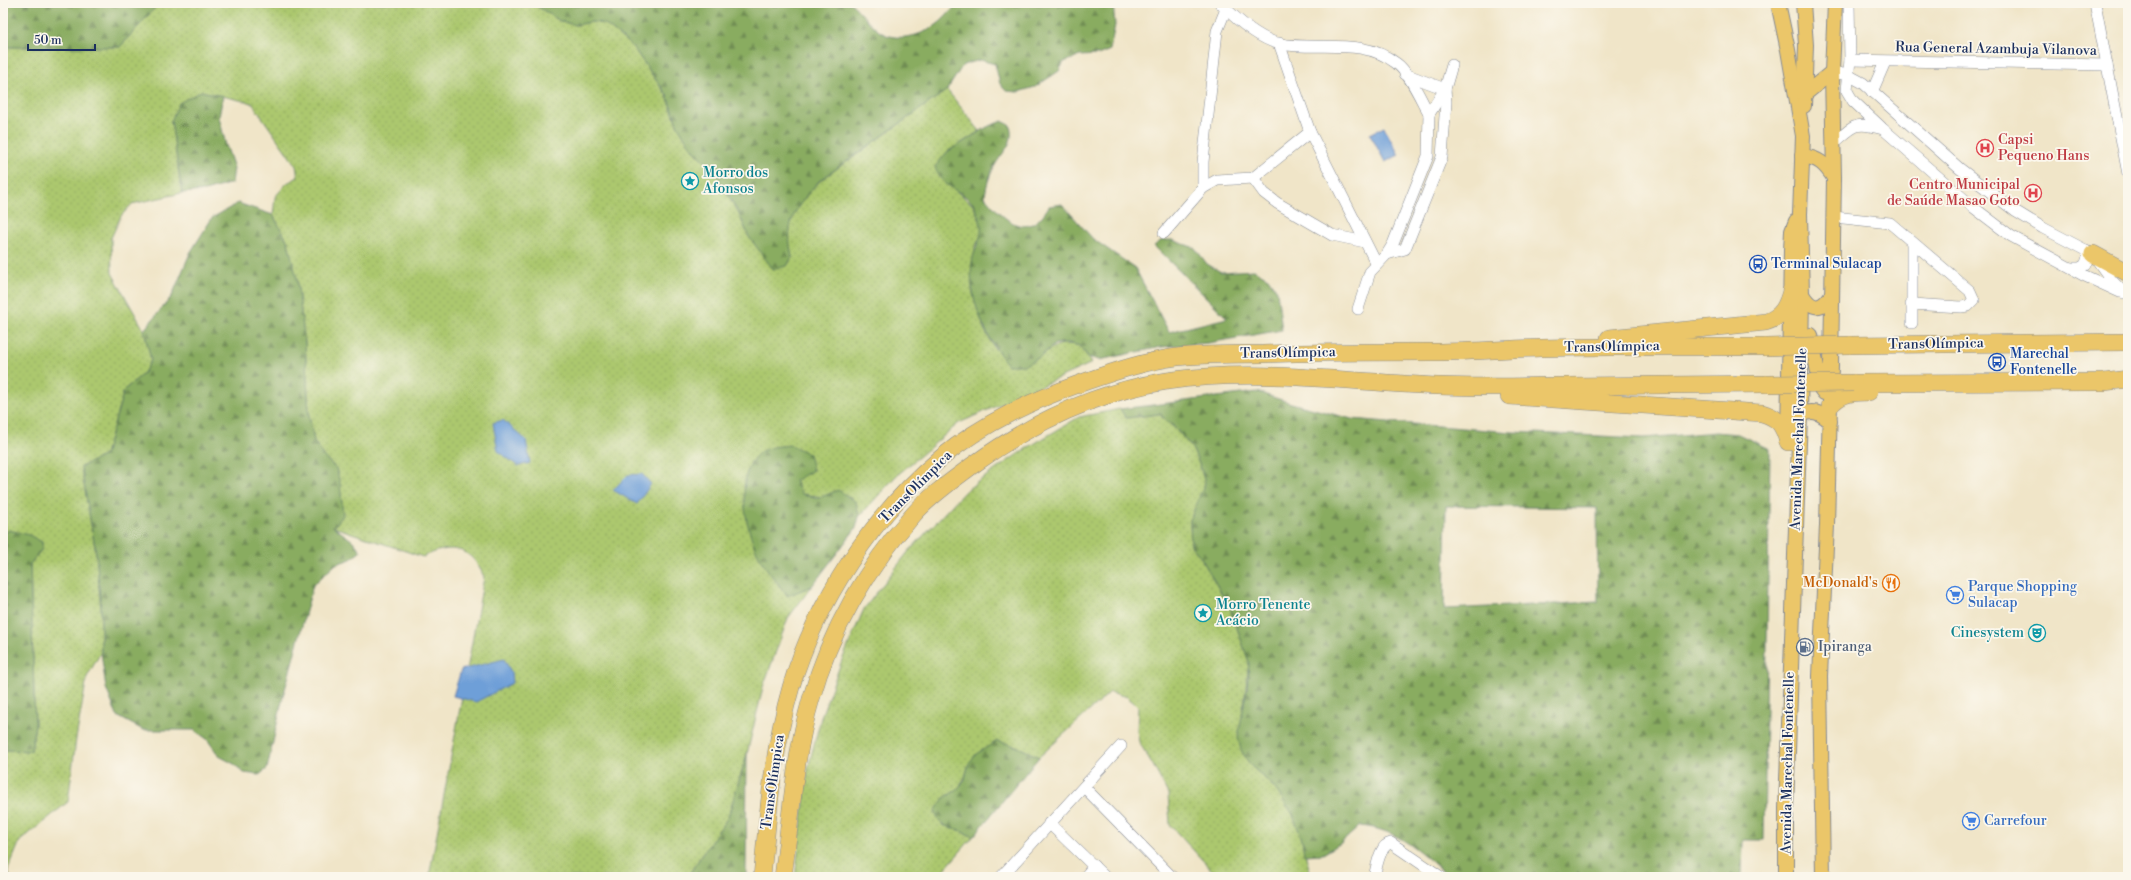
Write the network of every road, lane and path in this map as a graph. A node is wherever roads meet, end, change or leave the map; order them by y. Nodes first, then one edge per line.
1 (1778, 3) edge
2 (1803, 3) edge
3 (1835, 3) edge
4 (1849, 3) edge
5 (2095, 3) edge
6 (1223, 6) edge
7 (1279, 43) junction
8 (1850, 60) junction
9 (1885, 62) junction
10 (1452, 65) dead end
11 (2107, 65) junction
12 (1832, 72) junction
13 (1405, 74) junction
14 (1848, 75) junction
15 (1445, 89) junction
16 (1872, 92) junction
17 (1805, 94) junction
18 (1429, 114) junction
19 (1883, 129) junction
20 (1310, 132) junction
21 (1803, 136) junction
22 (1834, 143) junction
23 (1802, 156) junction
24 (2128, 174) edge
25 (1253, 178) junction
26 (1834, 178) junction
27 (1203, 188) junction
28 (1834, 217) junction
29 (1164, 233) dead end
30 (1365, 242) junction
31 (1912, 244) junction
32 (2089, 252) junction
33 (1387, 254) junction
34 (1376, 263) junction
35 (2072, 268) junction
36 (2128, 273) edge
37 (1832, 294) junction
38 (2126, 294) edge
39 (1799, 297) junction
40 (1911, 304) junction
41 (1358, 309) dead end
42 (1912, 323) dead end
43 (2128, 342) edge
44 (1538, 348) junction
45 (2128, 379) edge
46 (1472, 387) junction
47 (1837, 399) junction
48 (1800, 415) junction
49 (1788, 442) junction
50 (1797, 497) junction
51 (1121, 746) dead end
52 (1084, 787) junction
53 (1048, 823) junction
54 (1094, 866) junction
55 (1428, 872) edge
56 (762, 877) edge
57 (783, 877) edge
58 (1001, 877) edge
59 (1085, 877) edge
60 (1105, 877) edge
61 (1172, 877) edge
62 (1374, 877) edge
63 (1441, 877) edge
64 (1786, 877) edge
65 (1823, 877) edge

1 - 21 main road
2 - 17 main road
3 - 12 main road
4 - 8 street
5 - 11 street
6 - 7 street
6 - 27 street
7 - 13 street
7 - 20 street
8 - 9 street, Rua General Azambuja Vilanova
8 - 14 street
9 - 11 street, Rua General Azambuja Vilanova
9 - 16 street, Rua General Azambuja Vilanova
10 - 15 street
11 - 24 street
12 - 14 street
12 - 17 main road
12 - 22 main road
13 - 15 street
13 - 18 street
14 - 16 street
14 - 19 street
15 - 18 street
15 - 33 street
16 - 32 street
17 - 21 main road
18 - 33 street
19 - 22 street
19 - 35 street
20 - 25 street
20 - 30 street
21 - 23 main road
22 - 26 main road
23 - 26 main road
23 - 39 main road
25 - 27 street
25 - 30 street
26 - 28 main road
27 - 29 street
28 - 31 street
28 - 37 main road
30 - 34 street
31 - 40 street
31 - 40 street
32 - 35 street
32 - 36 highway
32 - 38 street
33 - 34 street
34 - 41 street
35 - 38 street
37 - 39 main road
37 - 47 main road
39 - 44 highway
39 - 47 main road
39 - 48 main road, Avenida Marechal Fontenelle
39 - 49 main road
40 - 42 street
43 - 44 highway, TransOlímpica, bridge
44 - 56 highway, TransOlímpica
45 - 47 highway, TransOlímpica
46 - 47 highway, TransOlímpica, bridge
46 - 49 highway
46 - 57 highway, TransOlímpica
47 - 48 main road
47 - 65 main road
48 - 50 main road, Avenida Marechal Fontenelle
49 - 50 main road
50 - 64 main road, Avenida Marechal Fontenelle
51 - 52 street
52 - 53 street
52 - 61 street
53 - 54 street
53 - 58 street
54 - 59 street
54 - 60 street
55 - 62 street
55 - 63 street

